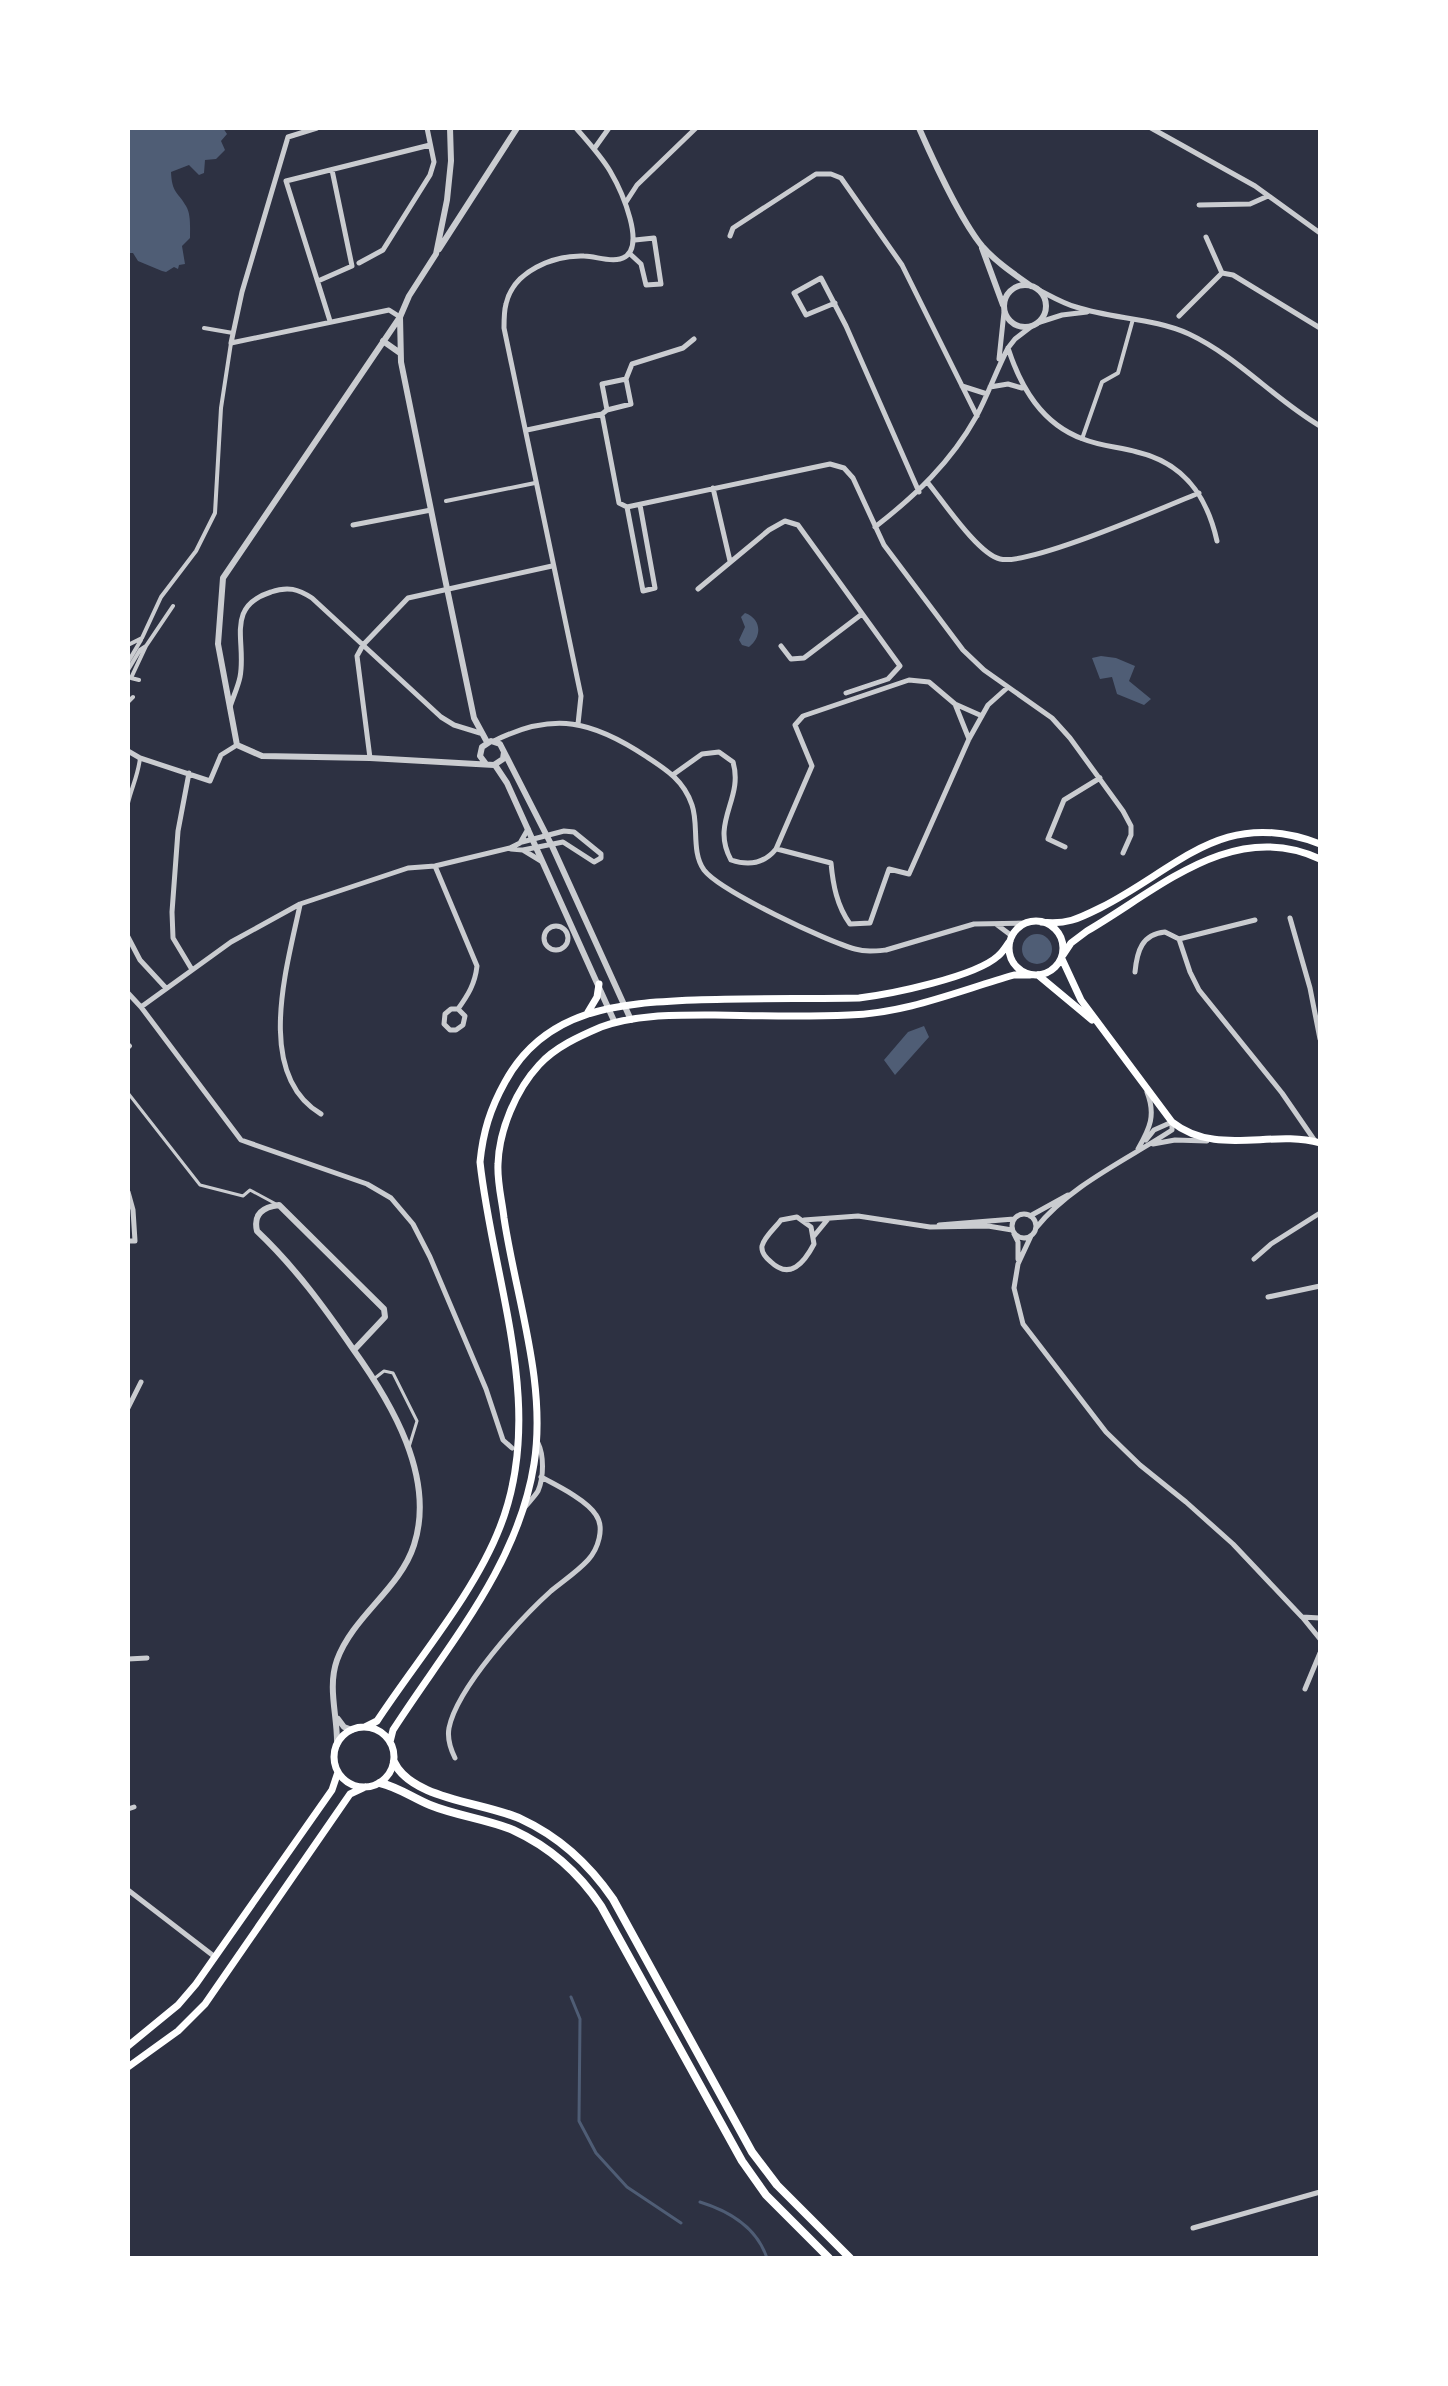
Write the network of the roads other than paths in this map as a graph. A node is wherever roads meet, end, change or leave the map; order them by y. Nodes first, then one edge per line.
1 (317, 128) edge
2 (427, 128) edge
3 (450, 128) edge
4 (517, 128) edge
5 (576, 128) edge
6 (609, 128) edge
7 (696, 128) edge
8 (919, 128) edge
9 (1151, 128) edge
10 (430, 145) junction
11 (594, 149) junction
12 (332, 170) junction
13 (1268, 196) junction
14 (625, 203) junction
15 (1199, 205) dead end
16 (1320, 233) edge
17 (730, 236) dead end
18 (1206, 237) dead end
19 (634, 240) junction
20 (981, 245) junction
21 (629, 253) junction
22 (436, 254) junction
23 (359, 263) dead end
24 (1222, 273) junction
25 (318, 281) junction
26 (1034, 287) junction
27 (835, 303) junction
28 (1004, 310) junction
29 (1093, 311) junction
30 (1179, 316) dead end
31 (400, 317) junction
32 (1133, 319) junction
33 (330, 321) junction
34 (1034, 325) junction
35 (204, 328) dead end
36 (1320, 328) edge
37 (233, 333) junction
38 (694, 339) dead end
39 (383, 341) junction
40 (231, 343) junction
41 (1008, 348) junction
42 (400, 353) junction
43 (998, 367) junction
44 (626, 379) junction
45 (961, 386) junction
46 (1023, 389) junction
47 (988, 391) junction
48 (605, 412) junction
49 (977, 416) junction
50 (1320, 426) edge
51 (527, 430) junction
52 (1082, 439) junction
53 (535, 483) junction
54 (928, 483) junction
55 (713, 488) junction
56 (919, 492) junction
57 (1199, 493) junction
58 (446, 501) dead end
59 (640, 505) junction
60 (627, 507) junction
61 (431, 510) junction
62 (353, 525) dead end
63 (875, 527) junction
64 (1217, 541) dead end
65 (730, 561) junction
66 (552, 566) junction
67 (447, 589) junction
68 (698, 589) dead end
69 (173, 606) dead end
70 (862, 614) junction
71 (142, 638) junction
72 (128, 645) edge
73 (363, 645) junction
74 (146, 646) junction
75 (781, 646) dead end
76 (128, 662) edge
77 (128, 670) edge
78 (139, 680) dead end
79 (1007, 688) junction
80 (846, 693) dead end
81 (133, 697) dead end
82 (128, 702) edge
83 (955, 704) junction
84 (230, 708) junction
85 (982, 716) junction
86 (578, 724) junction
87 (480, 733) junction
88 (969, 739) junction
89 (490, 742) junction
90 (237, 745) junction
91 (128, 751) edge
92 (504, 752) junction
93 (140, 758) junction
94 (370, 758) junction
95 (493, 765) junction
96 (189, 773) junction
97 (674, 774) junction
98 (1100, 778) junction
99 (128, 803) edge
100 (542, 826) junction
101 (528, 829) junction
102 (556, 833) junction
103 (546, 835) junction
104 (533, 839) junction
105 (560, 843) junction
106 (550, 844) junction
107 (1320, 844) edge
108 (521, 846) junction
109 (536, 847) junction
110 (1065, 847) dead end
111 (776, 849) junction
112 (555, 853) junction
113 (1123, 853) dead end
114 (1320, 859) edge
115 (543, 863) junction
116 (435, 866) junction
117 (300, 904) junction
118 (1290, 918) dead end
119 (1255, 920) dead end
120 (1041, 922) junction
121 (995, 923) junction
122 (1026, 923) junction
123 (550, 927) joint
124 (128, 937) edge
125 (1011, 938) junction
126 (1179, 939) junction
127 (1062, 957) junction
128 (191, 968) junction
129 (1135, 972) dead end
130 (1034, 975) junction
131 (599, 984) junction
132 (165, 987) junction
133 (128, 993) edge
134 (625, 1005) junction
135 (141, 1007) junction
136 (609, 1007) junction
137 (458, 1009) junction
138 (586, 1014) junction
139 (631, 1020) junction
140 (615, 1023) junction
141 (1105, 1033) junction
142 (1320, 1039) edge
143 (1144, 1084) junction
144 (128, 1093) edge
145 (321, 1114) dead end
146 (1172, 1122) junction
147 (1231, 1142) junction
148 (1318, 1142) edge
149 (1137, 1150) junction
150 (1076, 1191) junction
151 (128, 1192) edge
152 (279, 1205) junction
153 (1320, 1213) edge
154 (1030, 1216) junction
155 (828, 1219) junction
156 (1014, 1219) junction
157 (804, 1220) junction
158 (930, 1227) junction
159 (1036, 1228) junction
160 (1013, 1231) junction
161 (1031, 1236) junction
162 (814, 1237) junction
163 (131, 1241) edge
164 (1254, 1259) dead end
165 (1018, 1264) junction
166 (1320, 1286) edge
167 (1268, 1297) dead end
168 (354, 1350) junction
169 (375, 1378) junction
170 (141, 1382) dead end
171 (128, 1408) edge
172 (536, 1439) junction
173 (409, 1447) junction
174 (512, 1448) dead end
175 (541, 1477) junction
176 (524, 1508) junction
177 (1302, 1617) junction
178 (1320, 1618) edge
179 (1320, 1639) edge
180 (1320, 1653) edge
181 (147, 1658) dead end
182 (128, 1659) edge
183 (1305, 1689) dead end
184 (336, 1716) junction
185 (365, 1727) junction
186 (352, 1730) junction
187 (390, 1742) junction
188 (337, 1745) junction
189 (455, 1758) dead end
190 (394, 1762) junction
191 (338, 1772) junction
192 (380, 1783) junction
193 (365, 1787) junction
194 (128, 1890) edge
195 (216, 1957) junction
196 (128, 2046) edge
197 (128, 2067) edge
198 (1320, 2192) edge
199 (1193, 2228) dead end
200 (829, 2258) edge
201 (850, 2258) edge

1 - 37 street
2 - 10 street
3 - 22 street
4 - 22 street
5 - 11 street
6 - 11 street
7 - 14 street
8 - 20 street
9 - 13 street
10 - 12 street
10 - 23 street
11 - 14 street
12 - 25 street
12 - 25 street
13 - 15 street
13 - 16 street
14 - 19 street
17 - 45 street
18 - 24 street
19 - 21 street
19 - 21 street
20 - 26 street
20 - 28 street
21 - 51 street
22 - 31 street
24 - 30 street
24 - 36 street
25 - 33 street
26 - 28 street
26 - 29 street
26 - 34 street
27 - 27 street
27 - 56 street
28 - 34 street
28 - 43 street
29 - 32 street
29 - 34 street
31 - 33 street
31 - 39 street
31 - 42 street
32 - 50 street
32 - 52 street
33 - 40 street
34 - 41 street
35 - 37 street
37 - 40 street
38 - 44 street
39 - 42 street
39 - 84 street
40 - 71 street
41 - 43 street
41 - 46 street
42 - 61 street
43 - 47 street
44 - 48 street
44 - 48 street
45 - 47 street
45 - 49 street
46 - 47 street
46 - 52 street
47 - 49 street
48 - 51 street
48 - 60 street
49 - 54 street
51 - 53 street
52 - 57 street
53 - 58 street
53 - 66 street
54 - 56 street
54 - 57 street
55 - 59 street
55 - 63 street
55 - 65 street
56 - 63 street
57 - 64 street
59 - 60 street
59 - 60 street
61 - 62 street
61 - 67 street
63 - 79 street
65 - 68 street
65 - 70 street
66 - 67 street
66 - 86 street
67 - 73 street
67 - 87 street
69 - 74 street
70 - 75 street
70 - 80 street
71 - 72 street
71 - 76 street
73 - 84 street
73 - 87 street
73 - 94 street
74 - 77 street
74 - 78 street
79 - 85 street
79 - 98 street
81 - 82 street
83 - 85 street
83 - 88 street
83 - 111 street
84 - 90 street
85 - 88 street
86 - 89 street
86 - 97 street
87 - 89 street
88 - 111 street
89 - 92 street
89 - 95 street
90 - 94 street
90 - 96 street
91 - 93 street
92 - 95 street
92 - 100 street
93 - 96 street
93 - 99 street
94 - 95 street
95 - 101 street
96 - 128 street
97 - 111 street
97 - 121 street
98 - 110 street
98 - 113 street
100 - 102 street
100 - 103 street
101 - 104 street
101 - 108 street
102 - 103 street
102 - 105 street
103 - 104 street
103 - 106 street
104 - 108 street
104 - 109 street
105 - 106 street
105 - 112 street
106 - 109 street
106 - 112 street
107 - 120 main road
108 - 109 street
108 - 115 street
108 - 116 street
109 - 115 street
112 - 134 street
114 - 127 main road
115 - 131 street
116 - 117 street
116 - 137 street
117 - 128 street
117 - 145 street
118 - 142 street
119 - 126 street
120 - 122 main road
120 - 127 main road
121 - 122 street
121 - 125 street
122 - 125 main road
123 - 123 street
124 - 132 street
125 - 130 main road
125 - 134 main road
126 - 129 street
126 - 148 street
127 - 130 main road
127 - 141 main road
128 - 132 street
130 - 139 main road
130 - 141 main road
131 - 136 street
131 - 138 main road
132 - 135 street
133 - 135 street
134 - 136 main road
134 - 139 street
135 - 174 street
136 - 138 main road
136 - 140 street
137 - 137 street
138 - 185 main road
139 - 140 main road
140 - 172 main road
141 - 143 main road
143 - 146 main road
143 - 149 street
144 - 152 lane
146 - 147 main road
146 - 149 street
147 - 148 main road
147 - 149 street
149 - 150 street
150 - 154 street
150 - 159 street
151 - 163 street
152 - 168 street
152 - 168 street
153 - 164 street
154 - 156 street
154 - 159 street
155 - 157 street
155 - 158 street
155 - 162 street
156 - 158 street
156 - 160 street
157 - 162 street
157 - 162 street
158 - 160 street
159 - 161 street
160 - 161 street
160 - 165 street
161 - 165 street
165 - 177 street
166 - 167 street
168 - 169 street
169 - 173 street
169 - 173 lane
170 - 171 street
172 - 175 street
172 - 176 main road
173 - 184 street
175 - 176 street
175 - 189 street
176 - 187 main road
177 - 178 street
177 - 179 street
180 - 183 street
181 - 182 street
184 - 186 street
184 - 188 street
185 - 186 main road
185 - 187 main road
186 - 188 main road
187 - 190 main road
188 - 191 main road
190 - 192 main road
190 - 201 main road
191 - 193 main road
191 - 195 main road
192 - 193 main road
192 - 200 main road
193 - 197 main road
194 - 195 street
195 - 196 main road
198 - 199 street

